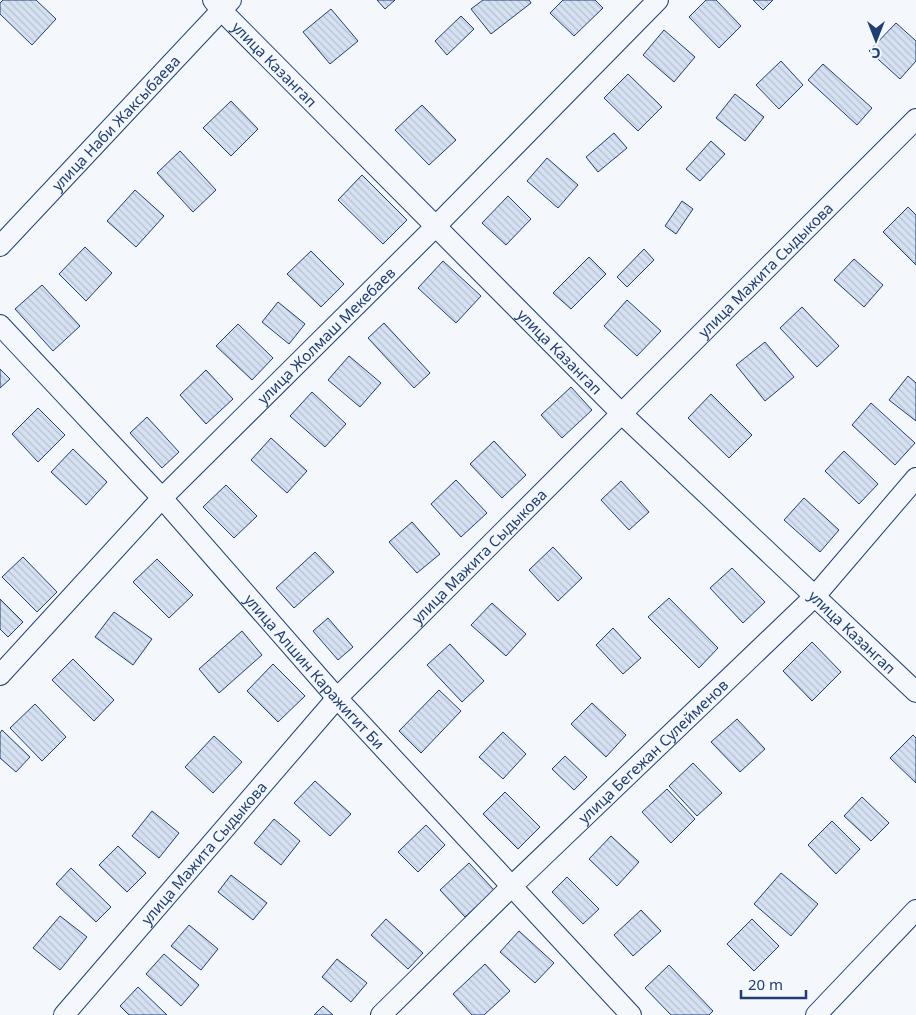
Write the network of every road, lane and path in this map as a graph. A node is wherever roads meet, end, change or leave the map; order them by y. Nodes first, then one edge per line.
1 (658, 0) edge
2 (222, 3) edge
3 (916, 119) edge
4 (436, 226) junction
5 (0, 246) edge
6 (0, 325) edge
7 (622, 414) junction
8 (916, 478) edge
9 (162, 498) junction
10 (815, 596) junction
11 (0, 675) edge
12 (916, 692) edge
13 (337, 698) junction
14 (512, 886) junction
15 (916, 910) edge
16 (64, 1015) edge
17 (380, 1015) edge
18 (631, 1015) edge
19 (816, 1015) edge

1 - 4 street, улица Жолмаш Мекебаев
2 - 4 street, улица Казангап
2 - 5 street, улица Наби Жаксыбаева
3 - 7 street, улица Мажита Сыдыкова
4 - 7 street, улица Казангап
4 - 9 street, улица Жолмаш Мекебаев
6 - 9 street, улица Алшин Каражигит Би
7 - 10 street, улица Казангап
7 - 13 street, улица Мажита Сыдыкова
8 - 10 street, улица Бегежан Сулейменов
9 - 11 street, улица Жолмаш Мекебаев
9 - 13 street, улица Алшин Каражигит Би
10 - 12 street, улица Казангап
10 - 14 street, улица Бегежан Сулейменов
13 - 14 street, улица Алшин Каражигит Би
13 - 16 street, улица Мажита Сыдыкова
14 - 17 street, улица Бегежан Сулейменов
14 - 18 street, улица Алшин Каражигит Би
15 - 19 street

